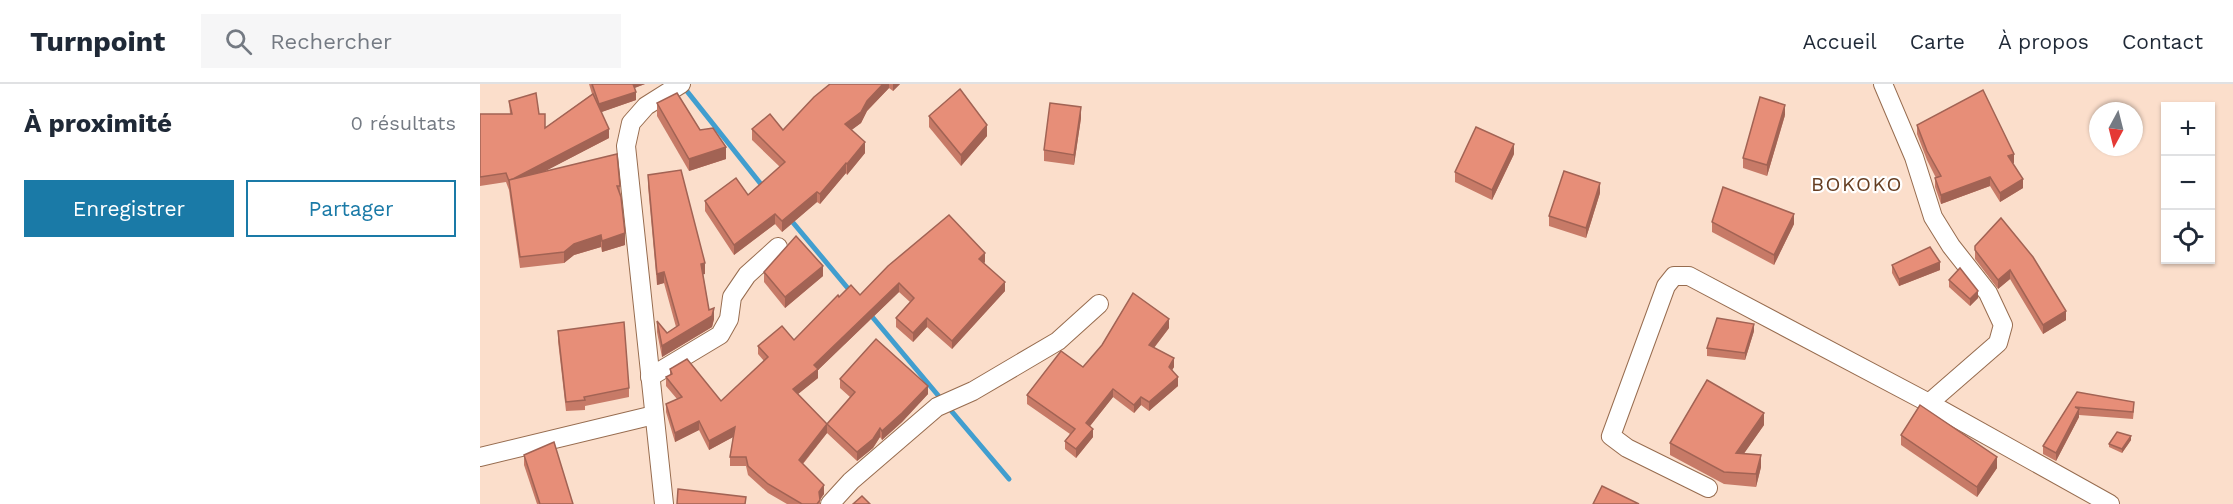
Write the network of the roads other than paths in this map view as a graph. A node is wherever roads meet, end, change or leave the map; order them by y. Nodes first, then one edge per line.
1 (681, 84) edge
2 (1883, 84) edge
3 (778, 247) dead end
4 (1099, 304) dead end
5 (650, 377) junction
6 (1929, 403) junction
7 (654, 415) junction
8 (480, 457) edge
9 (1708, 488) dead end
10 (664, 504) edge
11 (830, 504) edge
12 (2110, 504) edge

1 - 5 street
2 - 6 street
3 - 5 street
4 - 11 street
5 - 7 street
6 - 9 street
6 - 12 street
7 - 8 street
7 - 10 street

